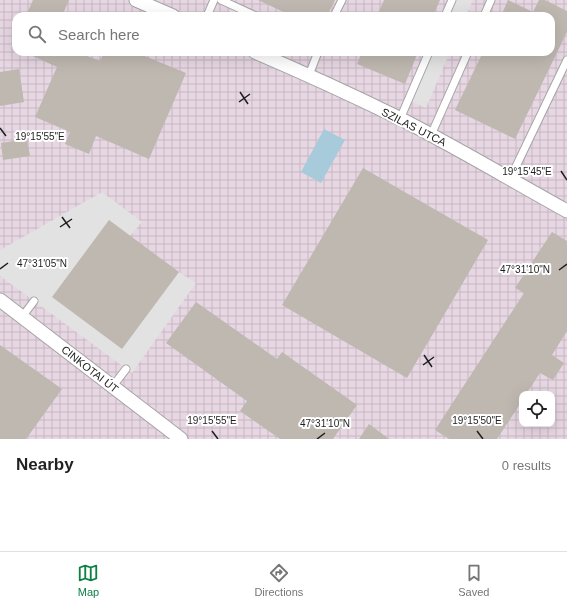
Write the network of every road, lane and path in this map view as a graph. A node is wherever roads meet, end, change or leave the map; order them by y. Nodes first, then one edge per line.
1 (136, 0) edge
2 (214, 0) edge
3 (221, 0) edge
4 (342, 0) edge
5 (452, 0) edge
6 (491, 0) edge
7 (164, 12) edge
8 (209, 12) edge
9 (247, 12) edge
10 (336, 12) edge
11 (447, 12) edge
12 (486, 12) edge
13 (264, 56) edge
14 (316, 56) edge
15 (427, 56) edge
16 (466, 56) edge
17 (567, 60) edge
18 (309, 75) junction
19 (400, 119) junction
20 (431, 136) junction
21 (510, 179) junction
22 (567, 211) edge
23 (0, 300) edge
24 (34, 301) dead end
25 (22, 317) junction
26 (126, 368) dead end
27 (113, 386) junction
28 (181, 439) edge

1 - 7 street
2 - 8 lane
3 - 9 lane
4 - 10 lane
5 - 11 lane
6 - 12 lane
13 - 18 street, SZILAS UTCA
14 - 18 lane
15 - 19 lane
16 - 20 lane
17 - 21 lane
18 - 19 street, SZILAS UTCA
19 - 20 street, SZILAS UTCA
20 - 21 street, SZILAS UTCA
21 - 22 street, SZILAS UTCA
23 - 25 street, CINKOTAI ÚT
24 - 25 lane
25 - 27 street, CINKOTAI ÚT
26 - 27 lane
27 - 28 street, CINKOTAI ÚT

